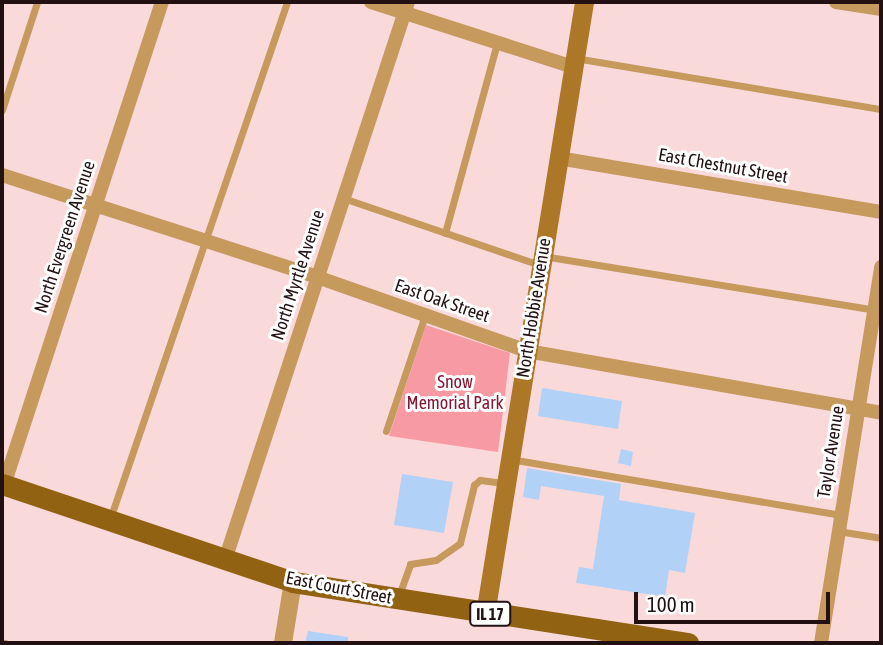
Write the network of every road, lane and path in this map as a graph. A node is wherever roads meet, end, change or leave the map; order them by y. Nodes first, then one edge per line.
1 (37, 2) edge
2 (162, 2) edge
3 (287, 2) edge
4 (371, 2) edge
5 (584, 2) edge
6 (836, 2) edge
7 (406, 7) edge
8 (881, 9) edge
9 (497, 43) junction
10 (574, 63) junction
11 (881, 109) edge
12 (2, 110) edge
13 (558, 158) junction
14 (2, 176) edge
15 (343, 198) junction
16 (95, 206) junction
17 (881, 212) edge
18 (445, 233) junction
19 (205, 241) junction
20 (542, 260) junction
21 (881, 267) edge
22 (317, 277) junction
23 (878, 311) edge
24 (425, 315) junction
25 (527, 351) junction
26 (857, 409) junction
27 (881, 413) edge
28 (386, 431) dead end
29 (510, 459) junction
30 (506, 483) junction
31 (3, 484) edge
32 (841, 515) junction
33 (110, 520) junction
34 (838, 531) junction
35 (881, 538) edge
36 (225, 560) junction
37 (293, 582) junction
38 (398, 600) junction
39 (485, 614) junction
40 (607, 637) edge
41 (283, 643) edge
42 (688, 643) edge
43 (821, 643) edge

1 - 12 lane
2 - 16 street, North Evergreen Avenue
3 - 19 lane
4 - 7 street
5 - 10 main road, North Hobbie Avenue
6 - 8 street
7 - 9 street
7 - 15 street, North Myrtle Avenue
9 - 10 street
9 - 18 lane
10 - 11 lane
10 - 13 main road, North Hobbie Avenue
13 - 17 street, East Chestnut Street
13 - 20 main road, North Hobbie Avenue
14 - 16 street, East Oak Street
15 - 18 lane
15 - 22 street, North Myrtle Avenue
16 - 19 street, East Oak Street
16 - 31 street, North Evergreen Avenue
18 - 20 lane
19 - 22 street, East Oak Street
19 - 33 lane
20 - 23 lane
20 - 25 main road, North Hobbie Avenue
21 - 23 street, Taylor Avenue
22 - 24 street, East Oak Street
22 - 36 street, North Myrtle Avenue
23 - 26 street, Taylor Avenue
24 - 25 street, East Oak Street
24 - 28 lane
25 - 26 street, East Oak Street
25 - 29 main road, North Hobbie Avenue
26 - 27 street, East Oak Street
26 - 32 street, Taylor Avenue
29 - 30 main road, North Hobbie Avenue
29 - 32 lane
30 - 38 lane
30 - 39 main road, North Hobbie Avenue
31 - 33 main road, East Court Street / IL 17
32 - 34 street, Taylor Avenue
33 - 36 main road, East Court Street / IL 17
34 - 35 lane
34 - 43 street, Taylor Avenue
36 - 37 main road, East Court Street / IL 17
37 - 38 main road, East Court Street / IL 17
37 - 41 street
38 - 39 main road, East Court Street / IL 17
39 - 40 main road, East Court Street / IL 17
40 - 42 main road, East Court Street / IL 17

